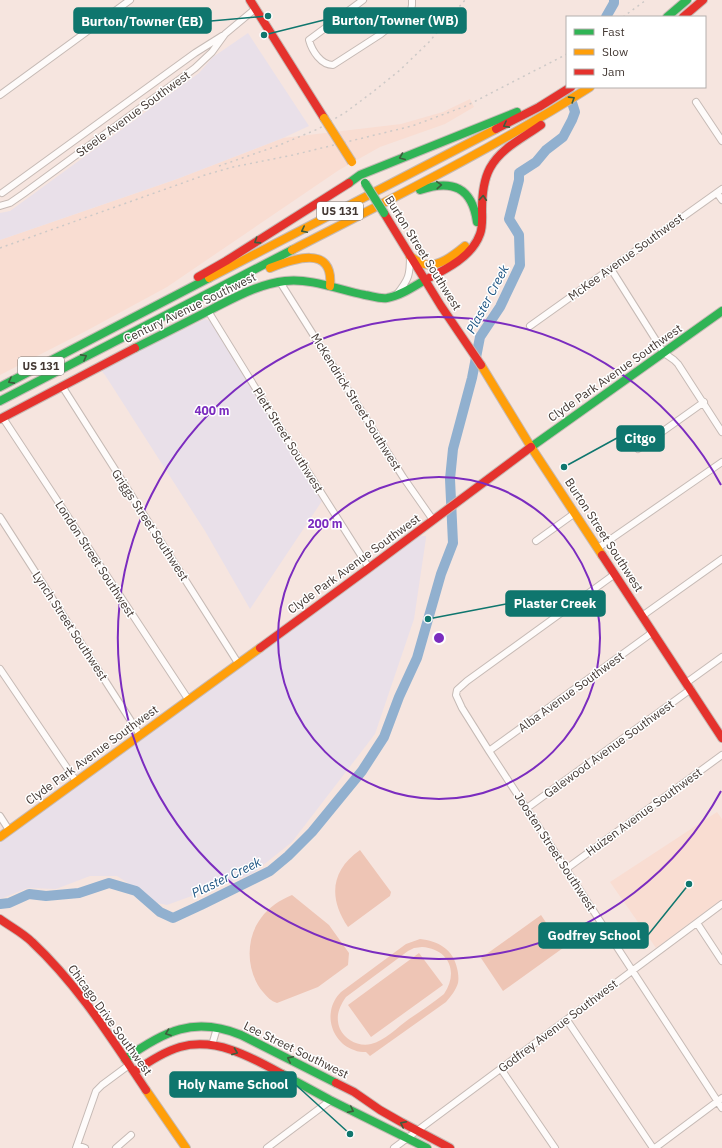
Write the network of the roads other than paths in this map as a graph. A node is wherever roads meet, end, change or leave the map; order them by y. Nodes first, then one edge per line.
1 (130, 0) edge
2 (363, 0) edge
3 (412, 0) edge
4 (687, 0) edge
5 (702, 1) edge
6 (252, 3) edge
7 (668, 16) edge
8 (685, 16) edge
9 (225, 34) junction
10 (569, 88) edge
11 (588, 88) edge
12 (0, 94) edge
13 (553, 98) junction
14 (696, 102) dead end
15 (552, 111) junction
16 (722, 141) edge
17 (360, 175) junction
18 (720, 191) edge
19 (2, 193) dead end
20 (402, 194) junction
21 (722, 200) edge
22 (0, 206) edge
23 (410, 256) junction
24 (611, 269) junction
25 (425, 280) junction
26 (280, 282) junction
27 (330, 286) junction
28 (212, 291) junction
29 (396, 295) junction
30 (208, 311) junction
31 (722, 312) edge
32 (128, 321) junction
33 (530, 326) dead end
34 (664, 353) junction
35 (62, 386) junction
36 (0, 387) edge
37 (0, 401) edge
38 (704, 402) junction
39 (1, 419) edge
40 (722, 432) edge
41 (531, 447) junction
42 (638, 449) dead end
43 (722, 462) edge
44 (575, 513) junction
45 (0, 517) edge
46 (436, 518) junction
47 (536, 541) dead end
48 (598, 548) junction
49 (722, 559) edge
50 (369, 568) junction
51 (615, 574) junction
52 (642, 616) junction
53 (653, 632) junction
54 (722, 657) edge
55 (238, 663) junction
56 (0, 669) edge
57 (688, 686) junction
58 (188, 699) junction
59 (140, 735) junction
60 (722, 738) edge
61 (489, 751) junction
62 (722, 755) edge
63 (76, 781) junction
64 (527, 808) junction
65 (0, 816) edge
66 (9, 830) junction
67 (0, 836) edge
68 (566, 869) junction
69 (722, 904) edge
70 (0, 919) edge
71 (697, 923) junction
72 (722, 961) edge
73 (632, 971) junction
74 (567, 1020) junction
75 (216, 1028) junction
76 (212, 1045) junction
77 (127, 1062) junction
78 (501, 1069) junction
79 (134, 1072) junction
80 (331, 1100) junction
81 (720, 1100) edge
82 (722, 1108) edge
83 (418, 1131) junction
84 (131, 1135) dead end
85 (408, 1138) junction
86 (76, 1146) edge
87 (85, 1148) edge
88 (116, 1148) edge
89 (186, 1148) edge
90 (267, 1148) edge
91 (394, 1148) edge
92 (427, 1148) edge
93 (450, 1148) edge
94 (555, 1148) edge
95 (654, 1148) edge

1 - 12 street
2 - 3 street
4 - 7 main road
5 - 8 main road
6 - 9 street, Steele Avenue Southwest
6 - 17 main road, Burton Street Southwest, bridge
9 - 19 street
9 - 22 street, Steele Avenue Southwest
10 - 13 main road, US 131
15 -> 11 main road, US 131
13 -> 17 main road
13 -> 32 main road, US 131
14 - 16 street
15 - 20 main road, US 131
25 -> 15 main road, Century Avenue Southwest
17 - 23 main road, Burton Street Southwest, bridge
17 -> 32 main road
18 - 21 street
18 - 24 street, McKee Avenue Southwest
20 -> 23 main road
20 - 28 main road, US 131
23 - 25 main road, Burton Street Southwest
23 - 29 street
24 - 33 street, McKee Avenue Southwest
24 - 34 street
25 - 29 main road, Century Avenue Southwest
25 - 41 main road, Burton Street Southwest
26 - 27 main road, Century Avenue Southwest
26 - 30 main road, Century Avenue Southwest
26 - 46 street, McKendrick Street Southwest
27 - 28 main road
27 - 29 main road, Century Avenue Southwest
37 -> 28 main road, US 131
30 - 35 main road, Century Avenue Southwest
30 - 50 street, Plett Street Southwest
31 - 34 main road, Clyde Park Avenue Southwest
32 -> 36 main road, US 131
34 - 38 street
34 - 41 main road, Clyde Park Avenue Southwest
35 - 39 main road, Century Avenue Southwest
35 - 55 street, Griggs Street Southwest
38 - 40 street
38 - 42 street
39 - 58 street, London Street Southwest
41 - 44 main road, Burton Street Southwest
41 - 46 main road, Clyde Park Avenue Southwest
43 - 48 street
44 - 47 street
44 - 48 main road, Burton Street Southwest
45 - 59 street, Lynch Street Southwest
46 - 50 main road, Clyde Park Avenue Southwest
48 - 51 main road, Burton Street Southwest
49 - 52 street
50 - 55 main road, Clyde Park Avenue Southwest
51 - 52 main road, Burton Street Southwest
51 - 61 street, Joosten Street Southwest
52 - 53 main road, Burton Street Southwest
53 - 57 main road, Burton Street Southwest
53 - 61 street, Alba Avenue Southwest
54 - 57 street, Galewood Avenue Southwest
55 - 58 main road, Clyde Park Avenue Southwest
56 - 63 street
57 - 60 main road, Burton Street Southwest
57 - 64 street, Galewood Avenue Southwest
58 - 59 main road, Clyde Park Avenue Southwest
59 - 63 main road, Clyde Park Avenue Southwest
61 - 64 street, Joosten Street Southwest
62 - 68 street, Huizen Avenue Southwest
63 - 66 main road, Clyde Park Avenue Southwest
64 - 68 street, Joosten Street Southwest
65 - 66 street
66 - 67 main road, Clyde Park Avenue Southwest
68 - 73 street, Joosten Street Southwest
69 - 71 street, Godfrey Avenue Southwest
70 - 77 main road, Chicago Drive Southwest
71 - 72 street
71 - 73 street, Godfrey Avenue Southwest
73 - 74 street, Godfrey Avenue Southwest
73 - 81 street, Joosten Street Southwest
74 - 78 street, Godfrey Avenue Southwest
74 - 95 street
75 - 76 street
75 -> 77 main road, Lee Street Southwest
83 -> 75 main road, Lee Street Southwest
76 - 79 main road
76 -> 80 main road
77 - 79 main road, Chicago Drive Southwest
77 - 86 street
78 - 83 street, Godfrey Avenue Southwest
78 - 94 street
79 - 89 main road, Chicago Drive Southwest
80 -> 85 main road
80 - 90 street
81 - 82 street, Joosten Street Southwest
81 - 95 street
83 - 85 street, Godfrey Avenue Southwest
83 - 93 main road, Lee Street Southwest
84 - 88 street
85 - 91 street, Godfrey Avenue Southwest
85 - 92 main road
86 - 87 street

